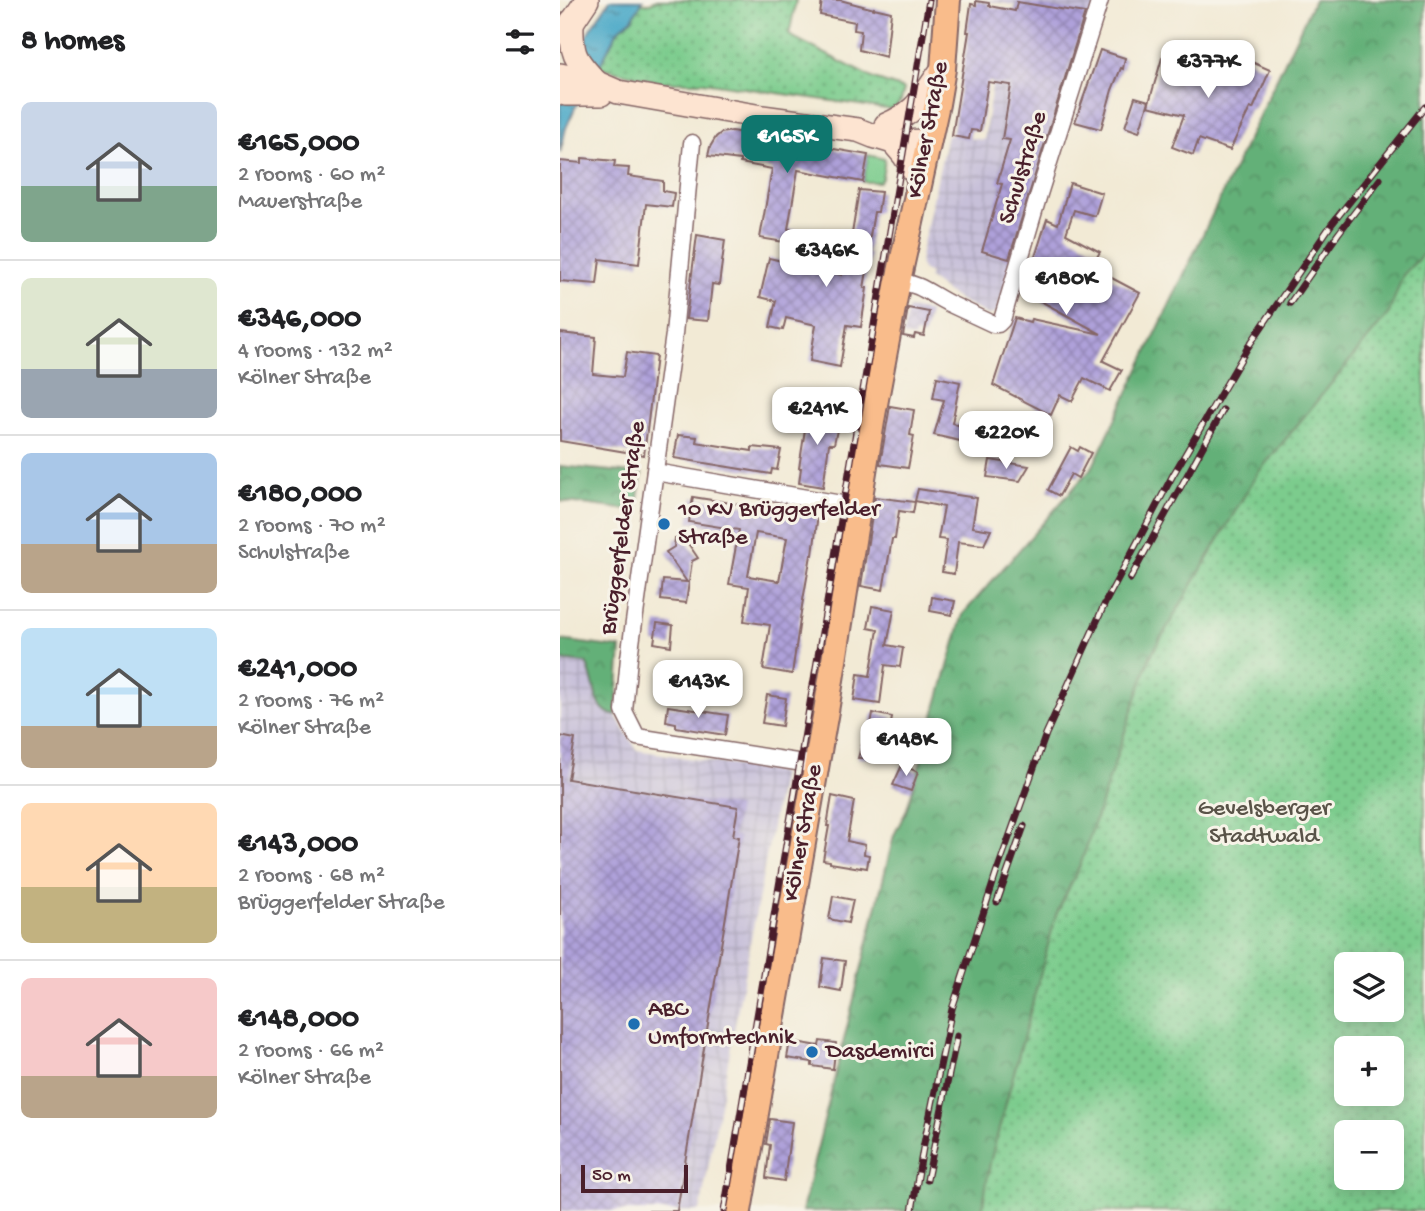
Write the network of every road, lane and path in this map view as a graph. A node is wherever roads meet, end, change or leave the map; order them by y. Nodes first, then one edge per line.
1 (587, 0) edge
2 (948, 0) edge
3 (1100, 0) edge
4 (566, 44) edge
5 (943, 69) junction
6 (562, 89) edge
7 (602, 90) junction
8 (889, 133) junction
9 (929, 141) junction
10 (692, 143) dead end
11 (919, 181) junction
12 (898, 281) junction
13 (655, 472) junction
14 (859, 507) junction
15 (816, 765) junction
16 (738, 1211) edge

1 - 4 main road
2 - 5 main road, Kölner Straße
3 - 12 street, Schulstraße
4 - 7 main road
5 - 8 main road
5 - 9 main road, Kölner Straße
6 - 7 main road
7 - 8 main road
8 - 9 main road
8 - 11 main road
9 - 11 main road, Kölner Straße
10 - 13 street, Brüggerfelder Straße
11 - 12 main road, Kölner Straße
12 - 14 main road, Kölner Straße
13 - 14 street
13 - 15 street, Brüggerfelder Straße
14 - 15 main road, Kölner Straße
15 - 16 main road, Kölner Straße

